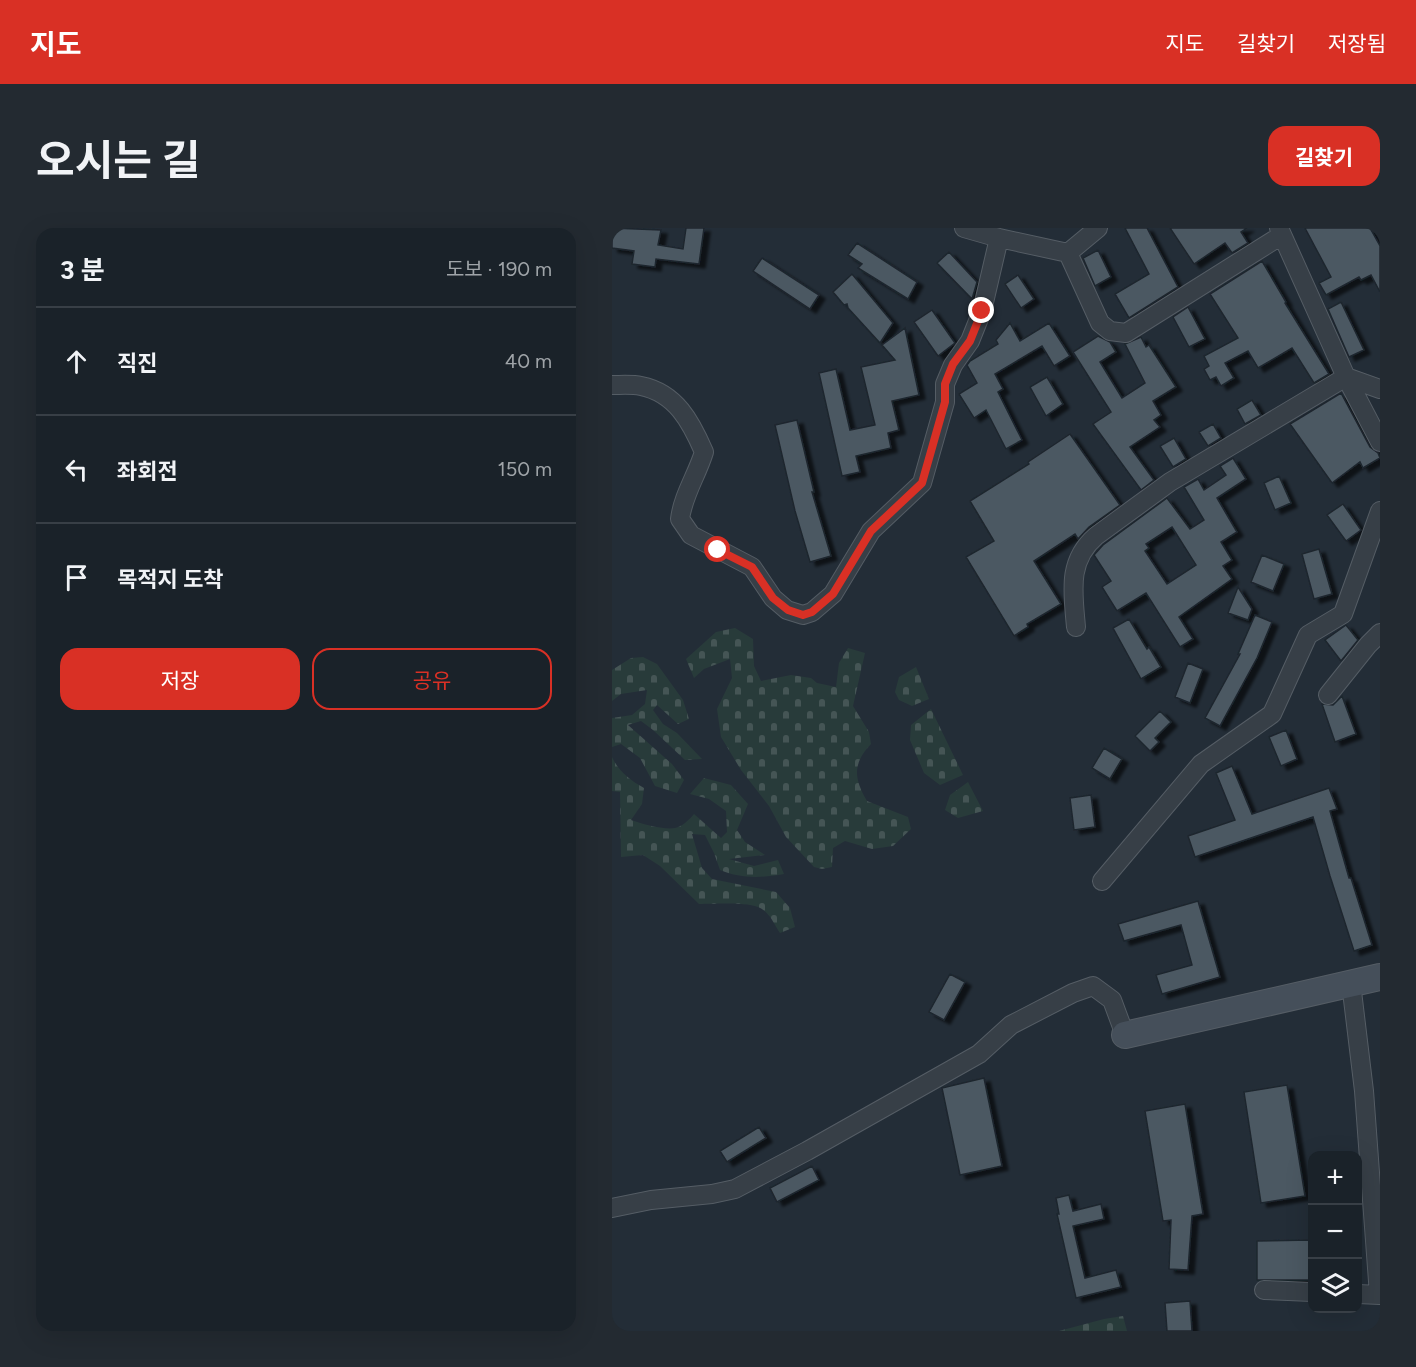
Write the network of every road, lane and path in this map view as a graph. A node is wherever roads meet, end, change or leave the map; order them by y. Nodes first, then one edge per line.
1 (964, 228) edge
2 (1098, 228) edge
3 (1281, 231) edge
4 (999, 238) junction
5 (1068, 253) junction
6 (1347, 377) junction
7 (612, 385) edge
8 (1380, 389) edge
9 (1380, 442) edge
10 (1380, 511) edge
11 (1076, 627) dead end
12 (1380, 633) edge
13 (1328, 695) dead end
14 (1102, 881) dead end
15 (1380, 976) edge
16 (1351, 983) junction
17 (1125, 1035) joint
18 (612, 1208) edge
19 (1264, 1290) dead end
20 (1308, 1292) edge
21 (1362, 1294) edge
22 (1379, 1295) edge

1 - 4 street
2 - 5 street
3 - 5 street
3 - 6 street
4 - 5 street
4 - 7 street
6 - 8 street
6 - 9 street
6 - 11 street
10 - 14 street
12 - 13 street
15 - 16 main road
16 - 17 main road
16 - 22 street
17 - 18 street
19 - 20 street
21 - 22 street

